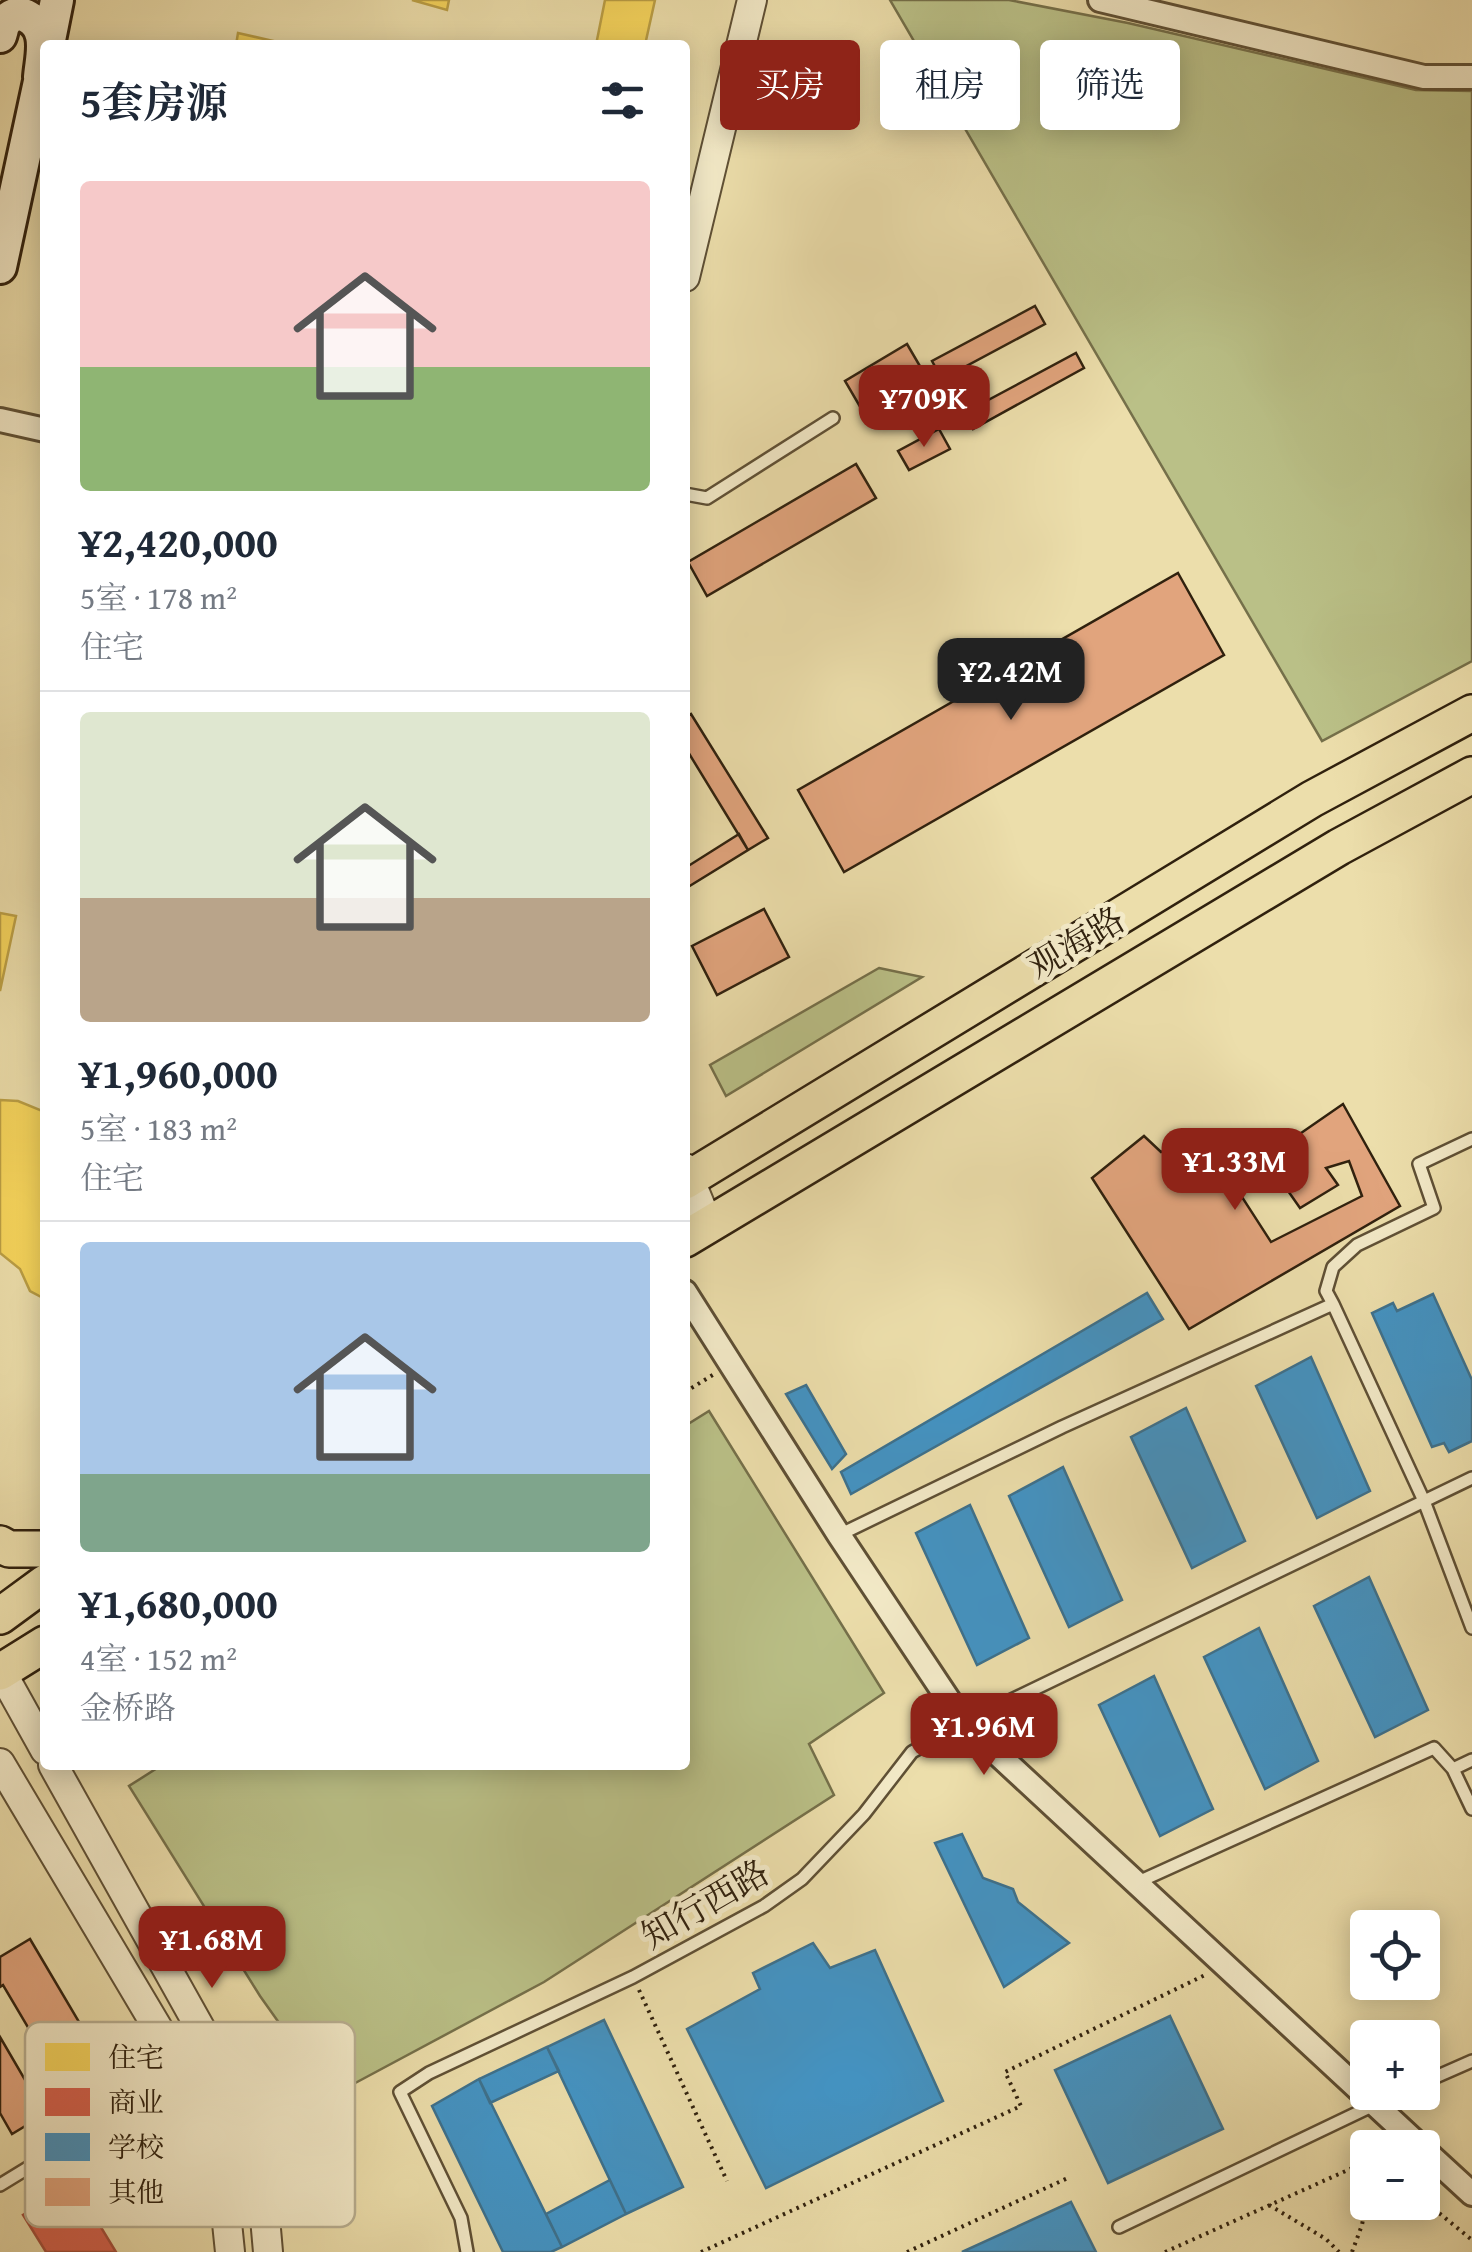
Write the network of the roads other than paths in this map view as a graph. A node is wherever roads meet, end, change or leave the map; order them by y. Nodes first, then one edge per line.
1 (2, 0) edge
2 (58, 0) edge
3 (752, 0) edge
4 (1100, 0) edge
5 (0, 12) edge
6 (0, 36) edge
7 (44, 40) edge
8 (49, 40) edge
9 (1472, 77) edge
10 (40, 79) edge
11 (690, 256) edge
12 (0, 267) edge
13 (832, 418) dead end
14 (0, 420) edge
15 (40, 429) edge
16 (690, 495) edge
17 (1472, 713) edge
18 (1472, 774) edge
19 (1472, 1139) edge
20 (690, 1173) edge
21 (690, 1194) edge
22 (696, 1232) edge
23 (690, 1300) edge
24 (1332, 1304) junction
25 (1472, 1478) edge
26 (1424, 1501) junction
27 (839, 1535) junction
28 (0, 1544) edge
29 (40, 1552) edge
30 (40, 1587) edge
31 (0, 1616) edge
32 (1472, 1628) edge
33 (40, 1647) edge
34 (0, 1671) edge
35 (964, 1723) junction
36 (40, 1741) edge
37 (1472, 1760) edge
38 (0, 1762) edge
39 (1453, 1769) junction
40 (57, 1770) edge
41 (1472, 1810) edge
42 (1135, 1884) junction
43 (153, 2022) edge
44 (197, 2022) edge
45 (1472, 2061) edge
46 (1440, 2075) edge
47 (1350, 2080) edge
48 (1363, 2110) edge
49 (1381, 2110) edge
50 (1403, 2130) edge
51 (1440, 2165) edge
52 (25, 2170) edge
53 (0, 2185) edge
54 (1472, 2194) edge
55 (227, 2227) edge
56 (266, 2227) edge
57 (1119, 2227) dead end
58 (230, 2252) edge
59 (268, 2252) edge
60 (467, 2252) edge

1 - 5 main road
2 - 8 main road
3 - 11 street
4 - 9 street
6 - 7 main road
10 - 12 main road
13 - 16 lane
14 - 15 street
17 - 20 main road, 观海路
18 - 22 main road, 观海路
19 - 24 lane
21 - 22 street
23 - 27 street
24 - 26 lane
24 - 27 lane
25 - 26 lane, 知行西路
26 - 32 lane
26 - 35 lane, 知行西路
27 - 35 street
28 - 29 main road
30 - 31 main road
33 - 34 main road
34 - 36 street
35 - 42 street
35 - 60 lane, 知行西路
37 - 39 lane
38 - 43 street
39 - 41 lane
39 - 42 lane
40 - 44 street
42 - 47 street
45 - 46 lane
48 - 57 lane
49 - 50 street
51 - 54 street
52 - 53 lane
55 - 58 street
56 - 59 street

